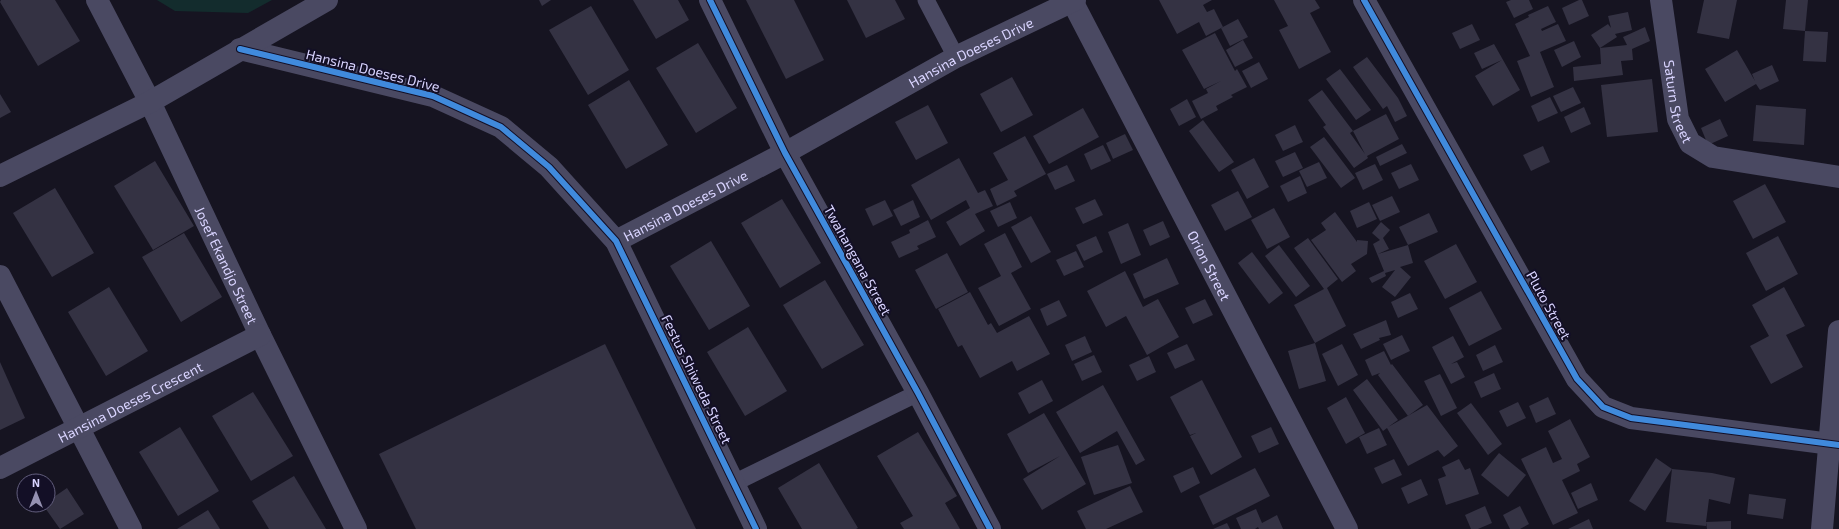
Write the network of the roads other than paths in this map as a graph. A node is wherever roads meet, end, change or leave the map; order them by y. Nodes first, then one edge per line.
1 (97, 0) edge
2 (327, 0) edge
3 (710, 0) edge
4 (926, 0) edge
5 (1364, 0) edge
6 (1661, 0) edge
7 (1073, 1) edge
8 (240, 49) junction
9 (956, 56) junction
10 (150, 102) junction
11 (785, 153) junction
12 (0, 176) edge
13 (1839, 176) edge
14 (616, 241) junction
15 (0, 276) edge
16 (1839, 331) edge
17 (260, 335) junction
18 (918, 393) junction
19 (78, 428) junction
20 (1835, 444) edge
21 (0, 468) edge
22 (734, 483) junction
23 (131, 529) edge
24 (356, 529) edge
25 (756, 529) edge
26 (990, 529) edge
27 (1347, 529) edge
28 (1822, 529) edge

1 - 10 street, Josef Ekandjo Street
2 - 8 street
3 - 11 street, Twahangana Street
4 - 9 lane
5 - 20 street, Pluto Street
6 - 13 street, Saturn Street
7 - 9 street, Hansina Doeses Drive
7 - 27 street, Orion Street
8 - 10 street
8 - 14 street, Hansina Doeses Drive
9 - 11 street, Hansina Doeses Drive
10 - 12 street
10 - 17 street, Josef Ekandjo Street
11 - 14 street, Hansina Doeses Drive
11 - 18 street, Twahangana Street
14 - 22 street, Festus Shiweda Street
15 - 19 street
16 - 20 street
17 - 19 street, Hansina Doeses Crescent
17 - 24 street, Josef Ekandjo Street
18 - 22 lane
18 - 26 street, Twahangana Street
19 - 21 street, Hansina Doeses Crescent
19 - 23 street
20 - 28 street
22 - 25 street, Festus Shiweda Street

